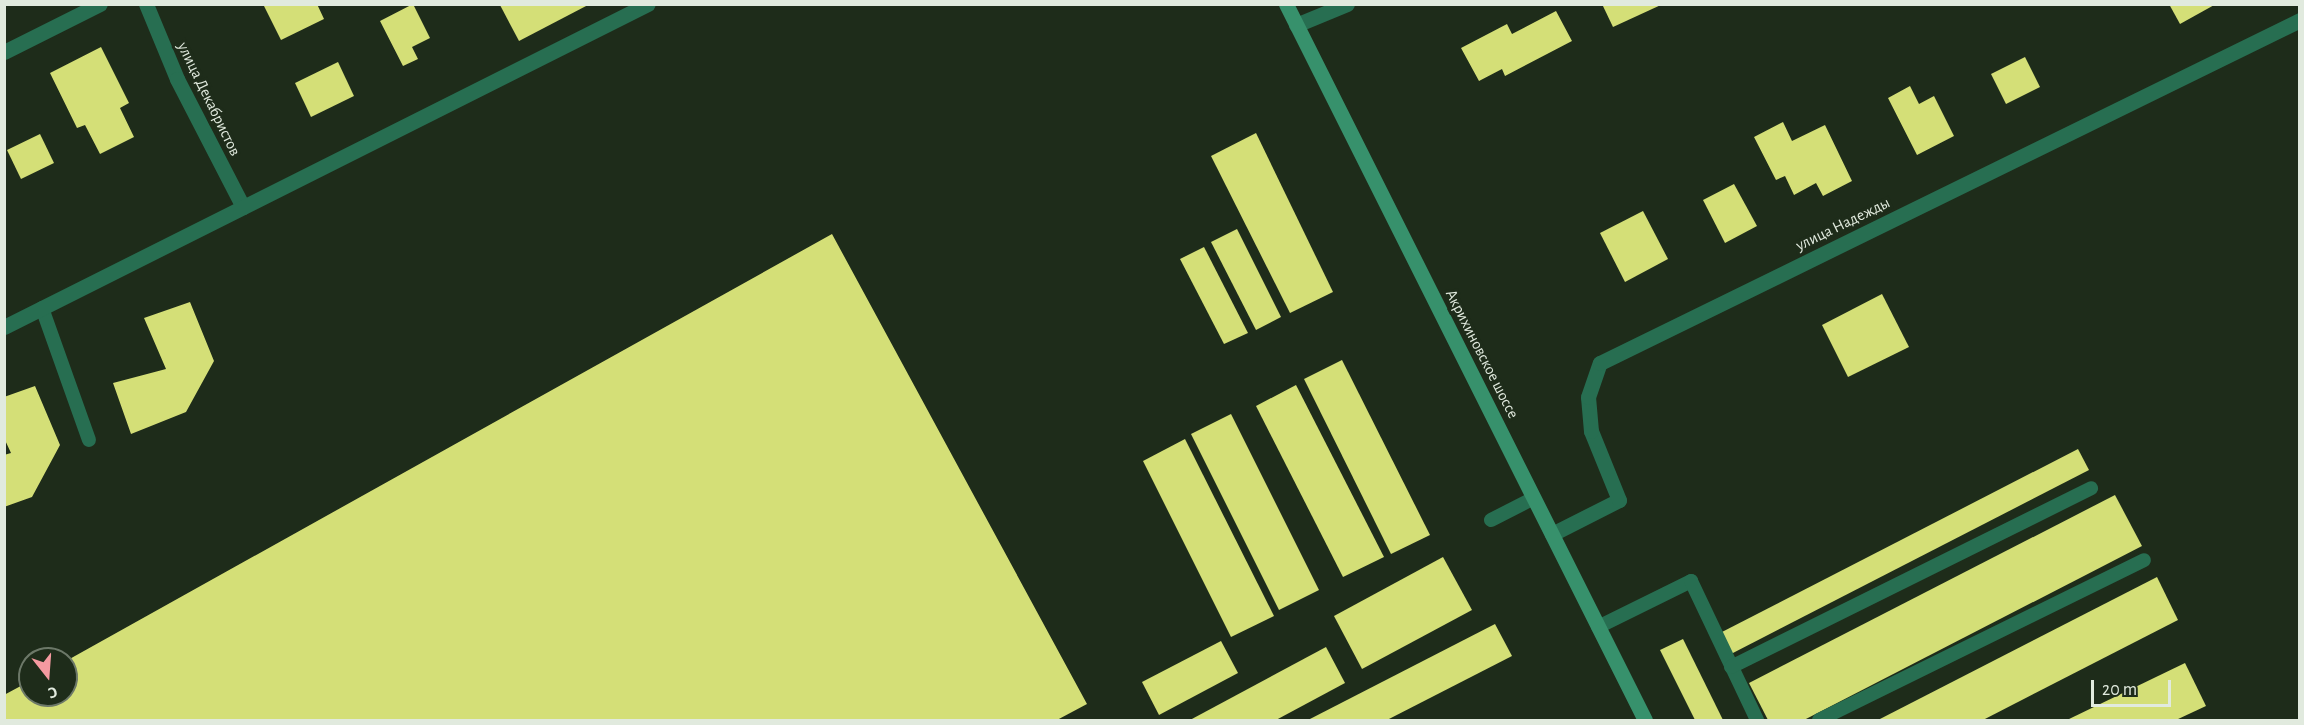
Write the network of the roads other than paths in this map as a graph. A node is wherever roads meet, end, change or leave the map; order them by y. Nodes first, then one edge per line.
1 (100, 4) edge
2 (146, 4) edge
3 (648, 4) edge
4 (1286, 4) edge
5 (1347, 4) edge
6 (623, 10) edge
7 (2300, 20) edge
8 (1296, 25) junction
9 (4, 52) edge
10 (243, 207) junction
11 (42, 308) junction
12 (4, 327) edge
13 (89, 440) dead end
14 (2091, 488) dead end
15 (1534, 498) junction
16 (1491, 520) dead end
17 (1552, 534) junction
18 (2144, 560) dead end
19 (1598, 627) junction
20 (1731, 667) junction
21 (1645, 720) edge
22 (1757, 720) edge
23 (1819, 720) edge

1 - 9 street
2 - 10 street, улица Декабристов
3 - 6 street
4 - 8 main road, Акрихиновское шоссе
5 - 8 street
6 - 10 street
7 - 17 street, улица Надежды
8 - 15 main road, Акрихиновское шоссе
10 - 11 street
11 - 12 street
11 - 13 lane
14 - 20 lane
15 - 16 lane
15 - 17 main road, Акрихиновское шоссе
17 - 19 main road, Акрихиновское шоссе
18 - 23 lane
19 - 20 lane
19 - 21 main road, Акрихиновское шоссе
20 - 22 lane

